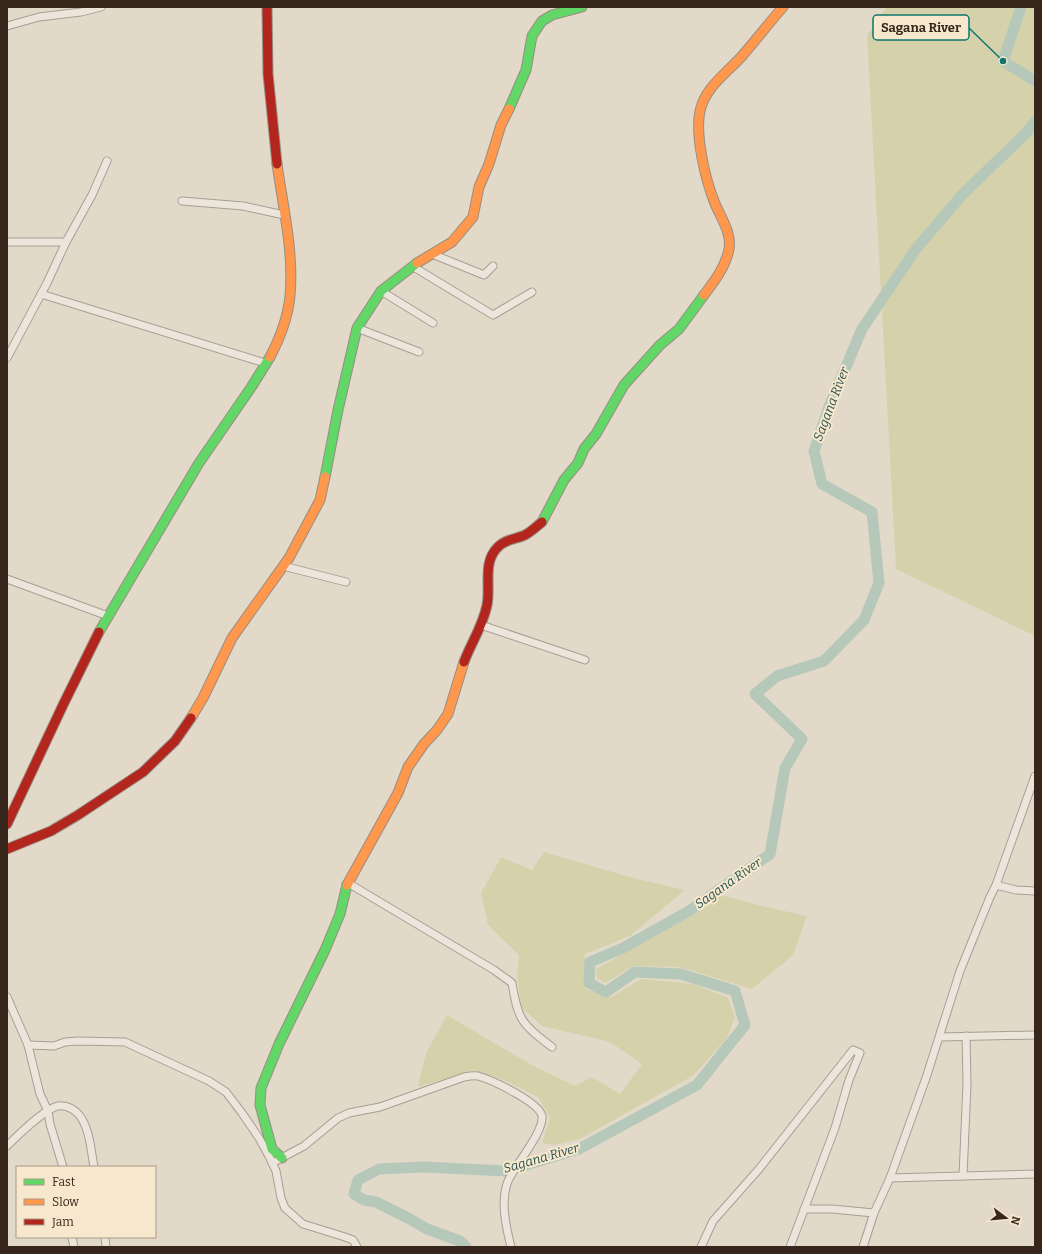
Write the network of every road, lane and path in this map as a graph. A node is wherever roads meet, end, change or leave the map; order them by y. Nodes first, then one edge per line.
1 (101, 7) edge
2 (267, 7) edge
3 (582, 7) edge
4 (783, 7) edge
5 (7, 26) edge
6 (107, 161) dead end
7 (182, 201) dead end
8 (284, 215) junction
9 (7, 242) edge
10 (66, 242) junction
11 (432, 254) junction
12 (412, 266) junction
13 (494, 266) dead end
14 (381, 291) junction
15 (532, 292) dead end
16 (41, 294) junction
17 (433, 323) dead end
18 (357, 328) junction
19 (419, 352) dead end
20 (7, 358) edge
21 (266, 363) junction
22 (283, 566) junction
23 (7, 580) edge
24 (346, 582) dead end
25 (108, 616) junction
26 (481, 625) junction
27 (585, 660) dead end
28 (1035, 776) edge
29 (7, 824) edge
30 (7, 849) edge
31 (348, 883) junction
32 (996, 885) junction
33 (1035, 891) edge
34 (7, 997) edge
35 (1035, 1034) edge
36 (966, 1036) junction
37 (940, 1037) junction
38 (28, 1045) junction
39 (552, 1047) dead end
40 (48, 1111) junction
41 (7, 1146) edge
42 (282, 1158) junction
43 (272, 1163) junction
44 (63, 1166) edge
45 (94, 1166) edge
46 (1035, 1174) edge
47 (964, 1176) junction
48 (890, 1178) junction
49 (804, 1209) junction
50 (874, 1213) junction
51 (357, 1247) edge
52 (511, 1247) edge
53 (701, 1247) edge
54 (790, 1247) edge
55 (863, 1247) edge

1 - 5 street
2 - 8 street
3 - 11 street
4 - 26 street
6 - 10 street
7 - 8 street
8 - 21 street
9 - 10 street
10 - 16 street
11 - 12 street
11 - 13 street
12 - 14 street
12 - 15 street
14 - 17 street
14 - 18 street
16 - 20 street
16 - 21 street
18 - 19 street
18 - 22 street
21 - 25 street
22 - 24 street
22 - 30 street
23 - 25 street
25 - 29 street
26 - 27 street
26 - 31 street
28 - 32 street
31 - 39 street
31 - 42 street
32 - 33 street
32 - 37 street
34 - 38 street
35 - 36 street
36 - 37 street
36 - 47 street
37 - 48 street
38 - 40 street
38 - 43 street
40 - 41 street
40 - 44 street
40 - 45 street
42 - 43 street
42 - 52 street
43 - 51 street
46 - 47 street
47 - 48 street
48 - 50 street
49 - 50 street
49 - 53 street
49 - 54 street
50 - 55 street

